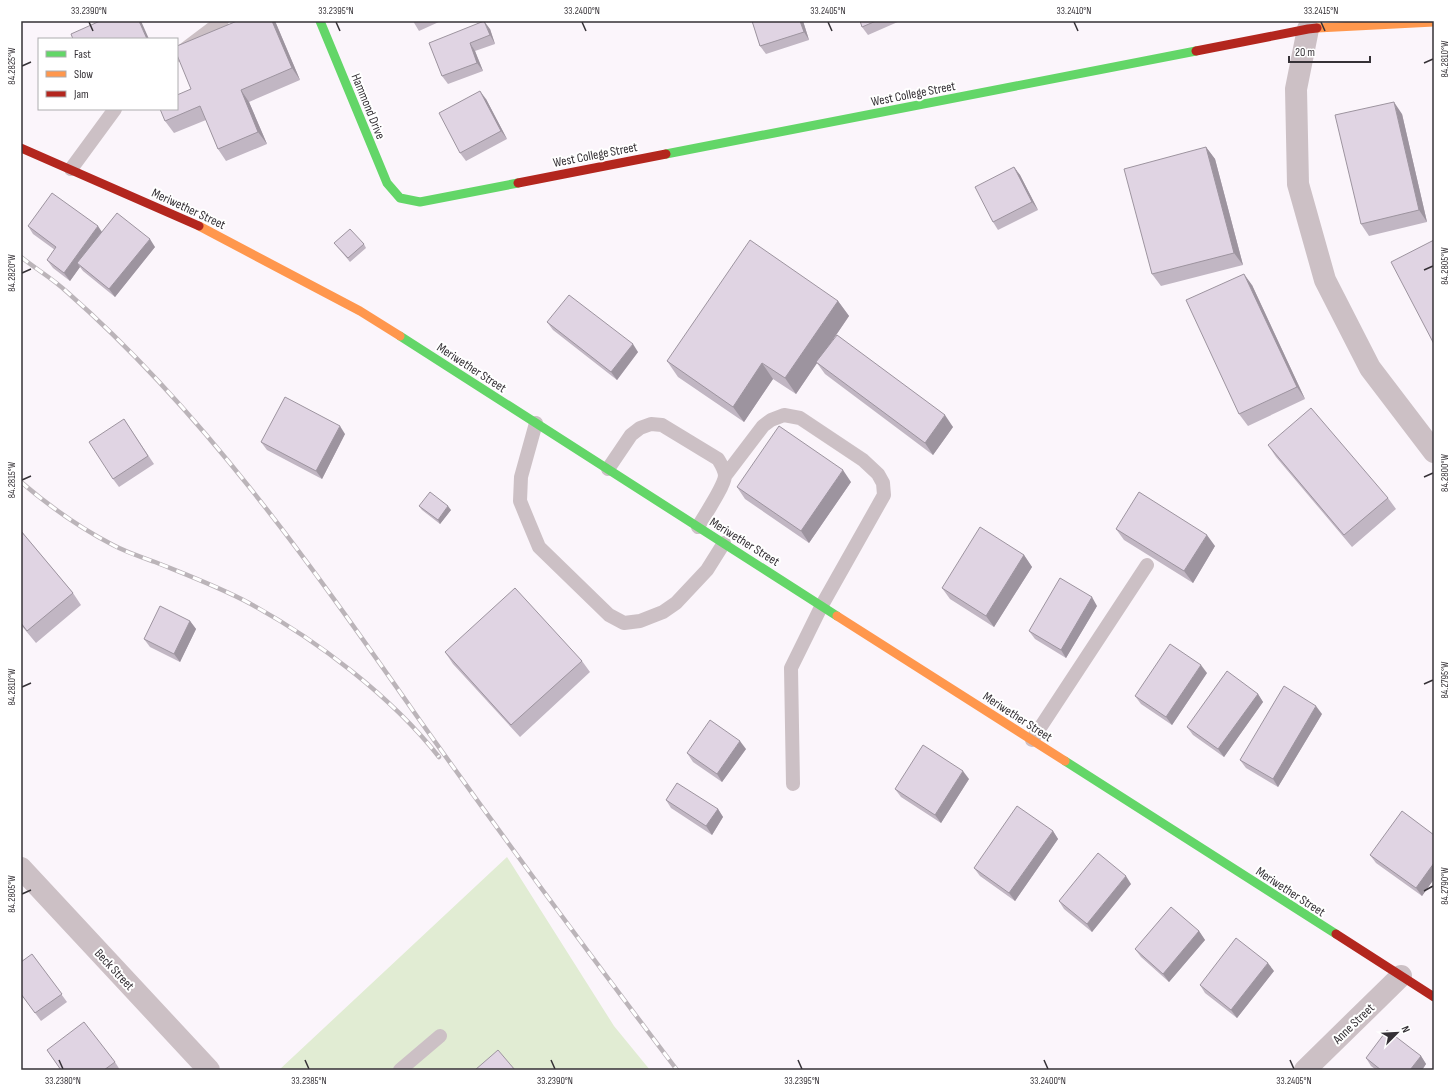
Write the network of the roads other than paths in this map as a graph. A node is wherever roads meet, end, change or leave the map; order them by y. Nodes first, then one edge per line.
1 (222, 21) edge
2 (320, 21) edge
3 (1434, 22) edge
4 (1393, 23) edge
5 (1308, 29) junction
6 (178, 54) edge
7 (114, 110) edge
8 (21, 148) edge
9 (71, 169) junction
10 (400, 198) joint
11 (536, 423) junction
12 (1434, 452) edge
13 (608, 469) junction
14 (725, 476) junction
15 (698, 527) junction
16 (724, 543) junction
17 (1147, 565) edge
18 (822, 605) junction
19 (1032, 740) junction
20 (793, 784) dead end
21 (21, 868) edge
22 (1401, 976) junction
23 (1434, 997) edge
24 (440, 1036) dead end
25 (209, 1070) edge
26 (400, 1070) edge
27 (1305, 1070) edge

1 - 6 lane
2 - 10 street, Hammond Drive
3 - 4 street, West College Street
4 - 5 street, West College Street
5 - 10 street, West College Street
5 - 12 street
7 - 9 lane
8 - 9 street, Meriwether Street
9 - 11 street, Meriwether Street
11 - 13 street, Meriwether Street
11 - 16 lane
13 - 14 lane
13 - 15 street, Meriwether Street
14 - 15 lane
14 - 18 lane
15 - 16 street, Meriwether Street
16 - 18 street, Meriwether Street
17 - 19 lane
18 - 19 street, Meriwether Street
18 - 20 lane
19 - 22 street, Meriwether Street
21 - 25 street, Beck Street
22 - 23 street, Meriwether Street
22 - 27 street, Anne Street
24 - 26 lane

